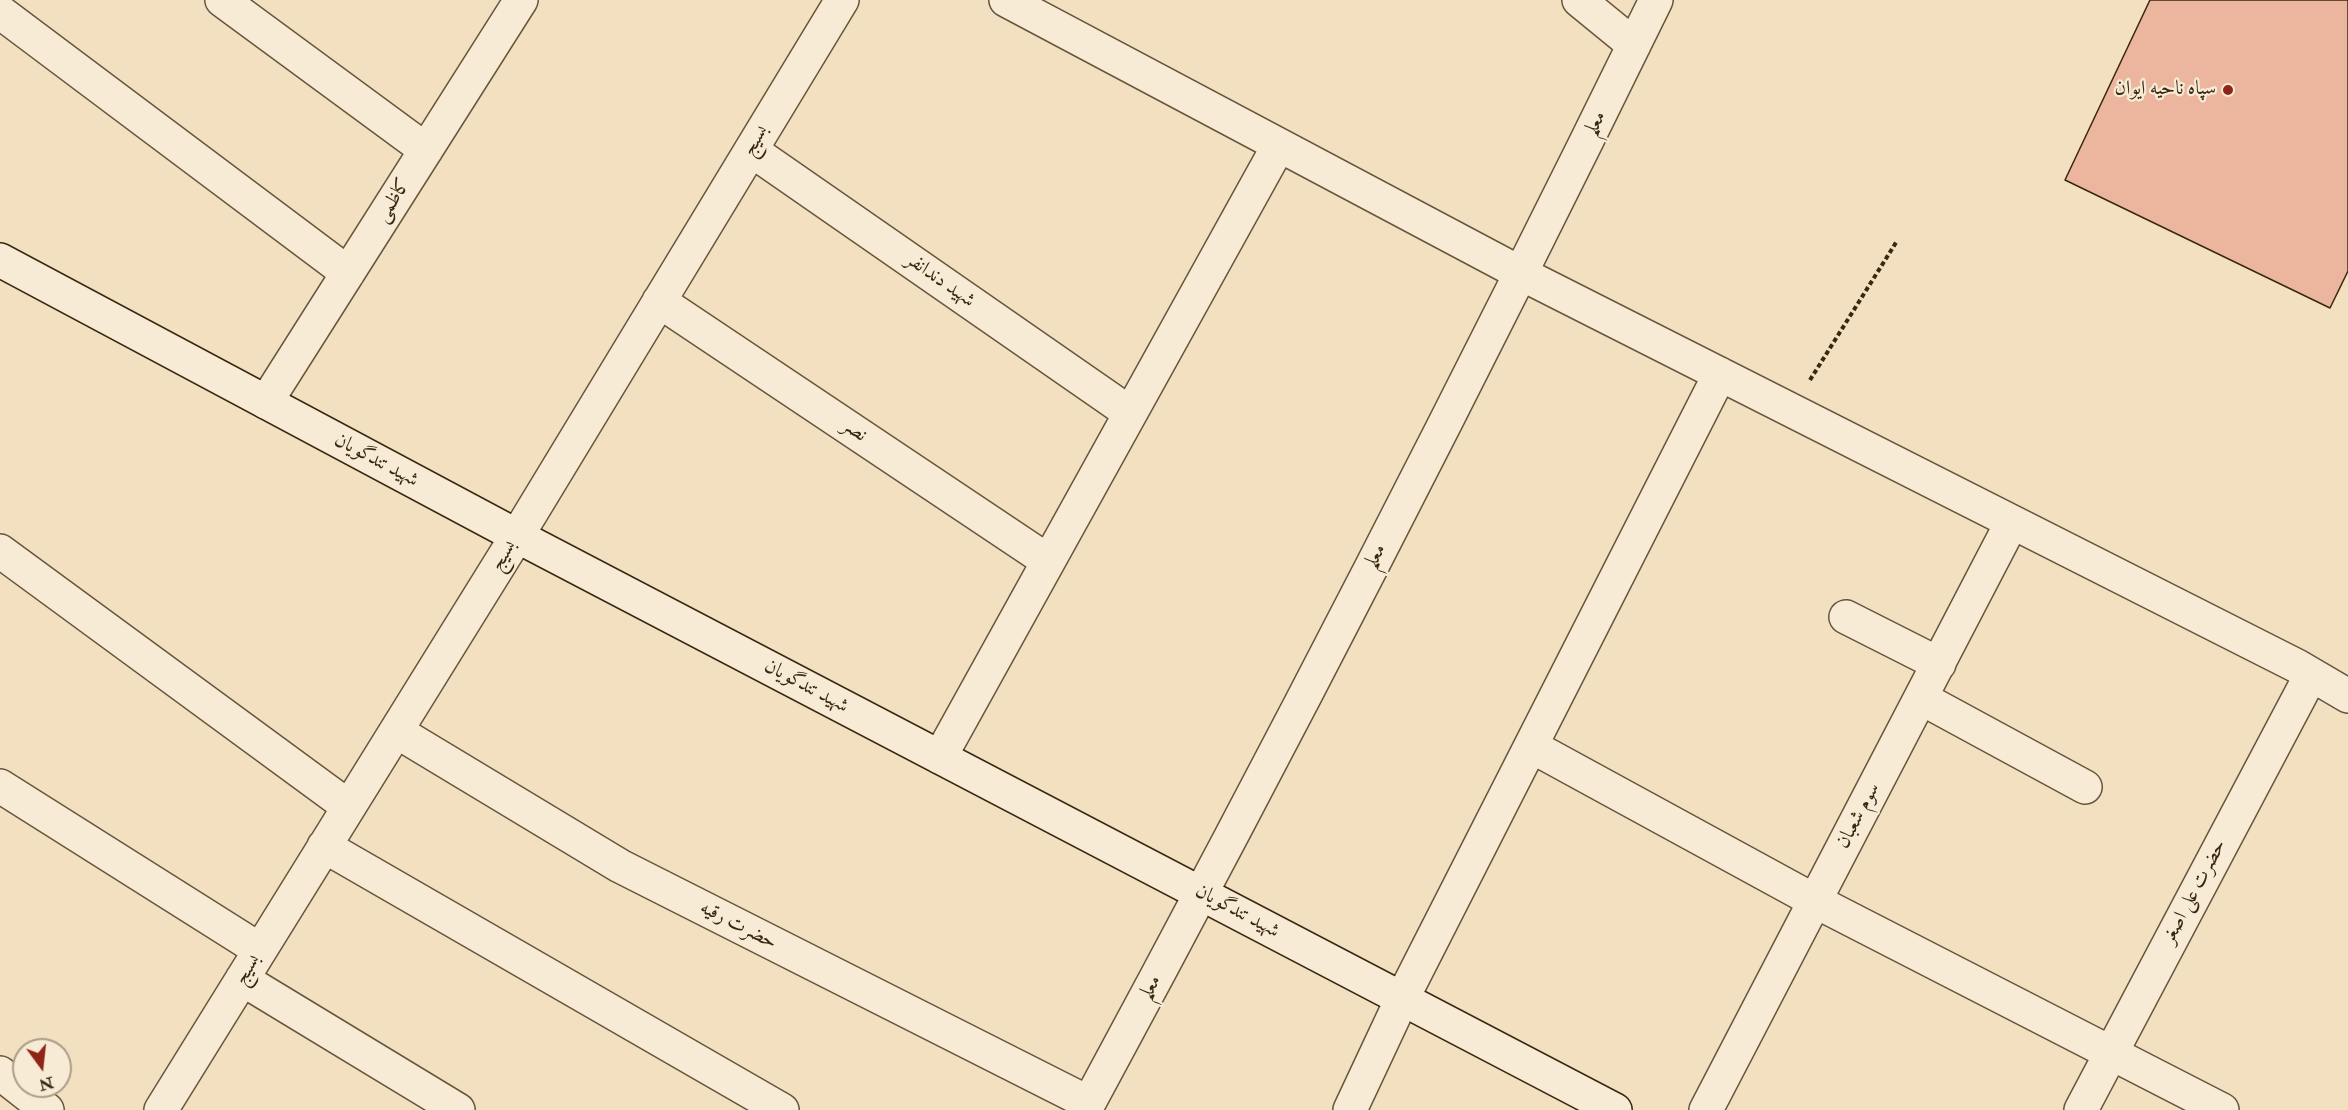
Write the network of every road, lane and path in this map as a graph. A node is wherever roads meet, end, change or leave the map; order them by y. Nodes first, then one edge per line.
1 (222, 0) edge
2 (521, 0) edge
3 (842, 0) edge
4 (1006, 0) edge
5 (1579, 0) edge
6 (1656, 0) edge
7 (6, 13) edge
8 (1634, 45) junction
9 (1279, 145) junction
10 (426, 150) junction
11 (751, 150) junction
12 (1897, 241) dead end
13 (0, 260) edge
14 (348, 273) junction
15 (1522, 274) junction
16 (659, 301) junction
17 (1720, 374) junction
18 (266, 402) junction
19 (1792, 410) junction
20 (1130, 413) junction
21 (2012, 522) junction
22 (517, 536) junction
23 (0, 551) edge
24 (1048, 561) junction
25 (1846, 617) dead end
26 (1939, 664) junction
27 (2311, 675) junction
28 (2348, 696) edge
29 (1921, 698) junction
30 (396, 731) junction
31 (1530, 746) junction
32 (940, 757) junction
33 (0, 786) edge
34 (2085, 787) dead end
35 (349, 807) junction
36 (324, 846) junction
37 (1202, 894) junction
38 (1815, 902) junction
39 (260, 950) junction
40 (242, 979) junction
41 (1402, 999) junction
42 (2110, 1053) junction
43 (0, 1073) edge
44 (1578, 1102) edge
45 (1087, 1106) edge
46 (47, 1110) edge
47 (161, 1110) edge
48 (458, 1110) edge
49 (782, 1110) edge
50 (1350, 1110) edge
51 (1615, 1110) edge
52 (1706, 1110) edge
53 (2081, 1110) edge
54 (2222, 1110) edge

1 - 10 street
2 - 10 street, کاظمی
3 - 11 street, بسیج
4 - 9 street
5 - 8 street
6 - 8 street, معلم
7 - 14 street
8 - 15 street, معلم
9 - 15 street
9 - 20 street
10 - 14 street, کاظمی
11 - 16 street, بسیج
11 - 20 street, شهید دندانفر
12 - 19 path
13 - 18 street, شهید تندگویان
14 - 18 street, کاظمی
15 - 17 street
15 - 37 street, معلم
16 - 22 street, بسیج
16 - 24 street, نصر
17 - 19 street
17 - 31 street
18 - 22 street, شهید تندگویان
19 - 21 street
20 - 24 street
21 - 26 street, سوم شعبان
21 - 27 street
22 - 30 street, بسیج
22 - 32 street, شهید تندگویان
23 - 35 street
24 - 32 street
25 - 26 street
26 - 29 street, سوم شعبان
27 - 28 street
27 - 42 street, حضرت علی اصغر
29 - 34 street
29 - 38 street, سوم شعبان
30 - 35 street, بسیج
30 - 45 street, حضرت رقیه
31 - 38 street
31 - 41 street
32 - 37 street, شهید تندگویان
33 - 39 street
35 - 36 street, بسیج
36 - 39 street, بسیج
36 - 49 street
37 - 41 street, شهید تندگویان
37 - 45 street, معلم
38 - 42 street
38 - 52 street, سوم شعبان
39 - 40 street, بسیج
40 - 47 street, بسیج
40 - 48 street
41 - 44 street, شهید تندگویان
41 - 50 street
42 - 53 street, حضرت علی اصغر
42 - 54 street
43 - 46 street
44 - 51 street, شهید تندگویان

